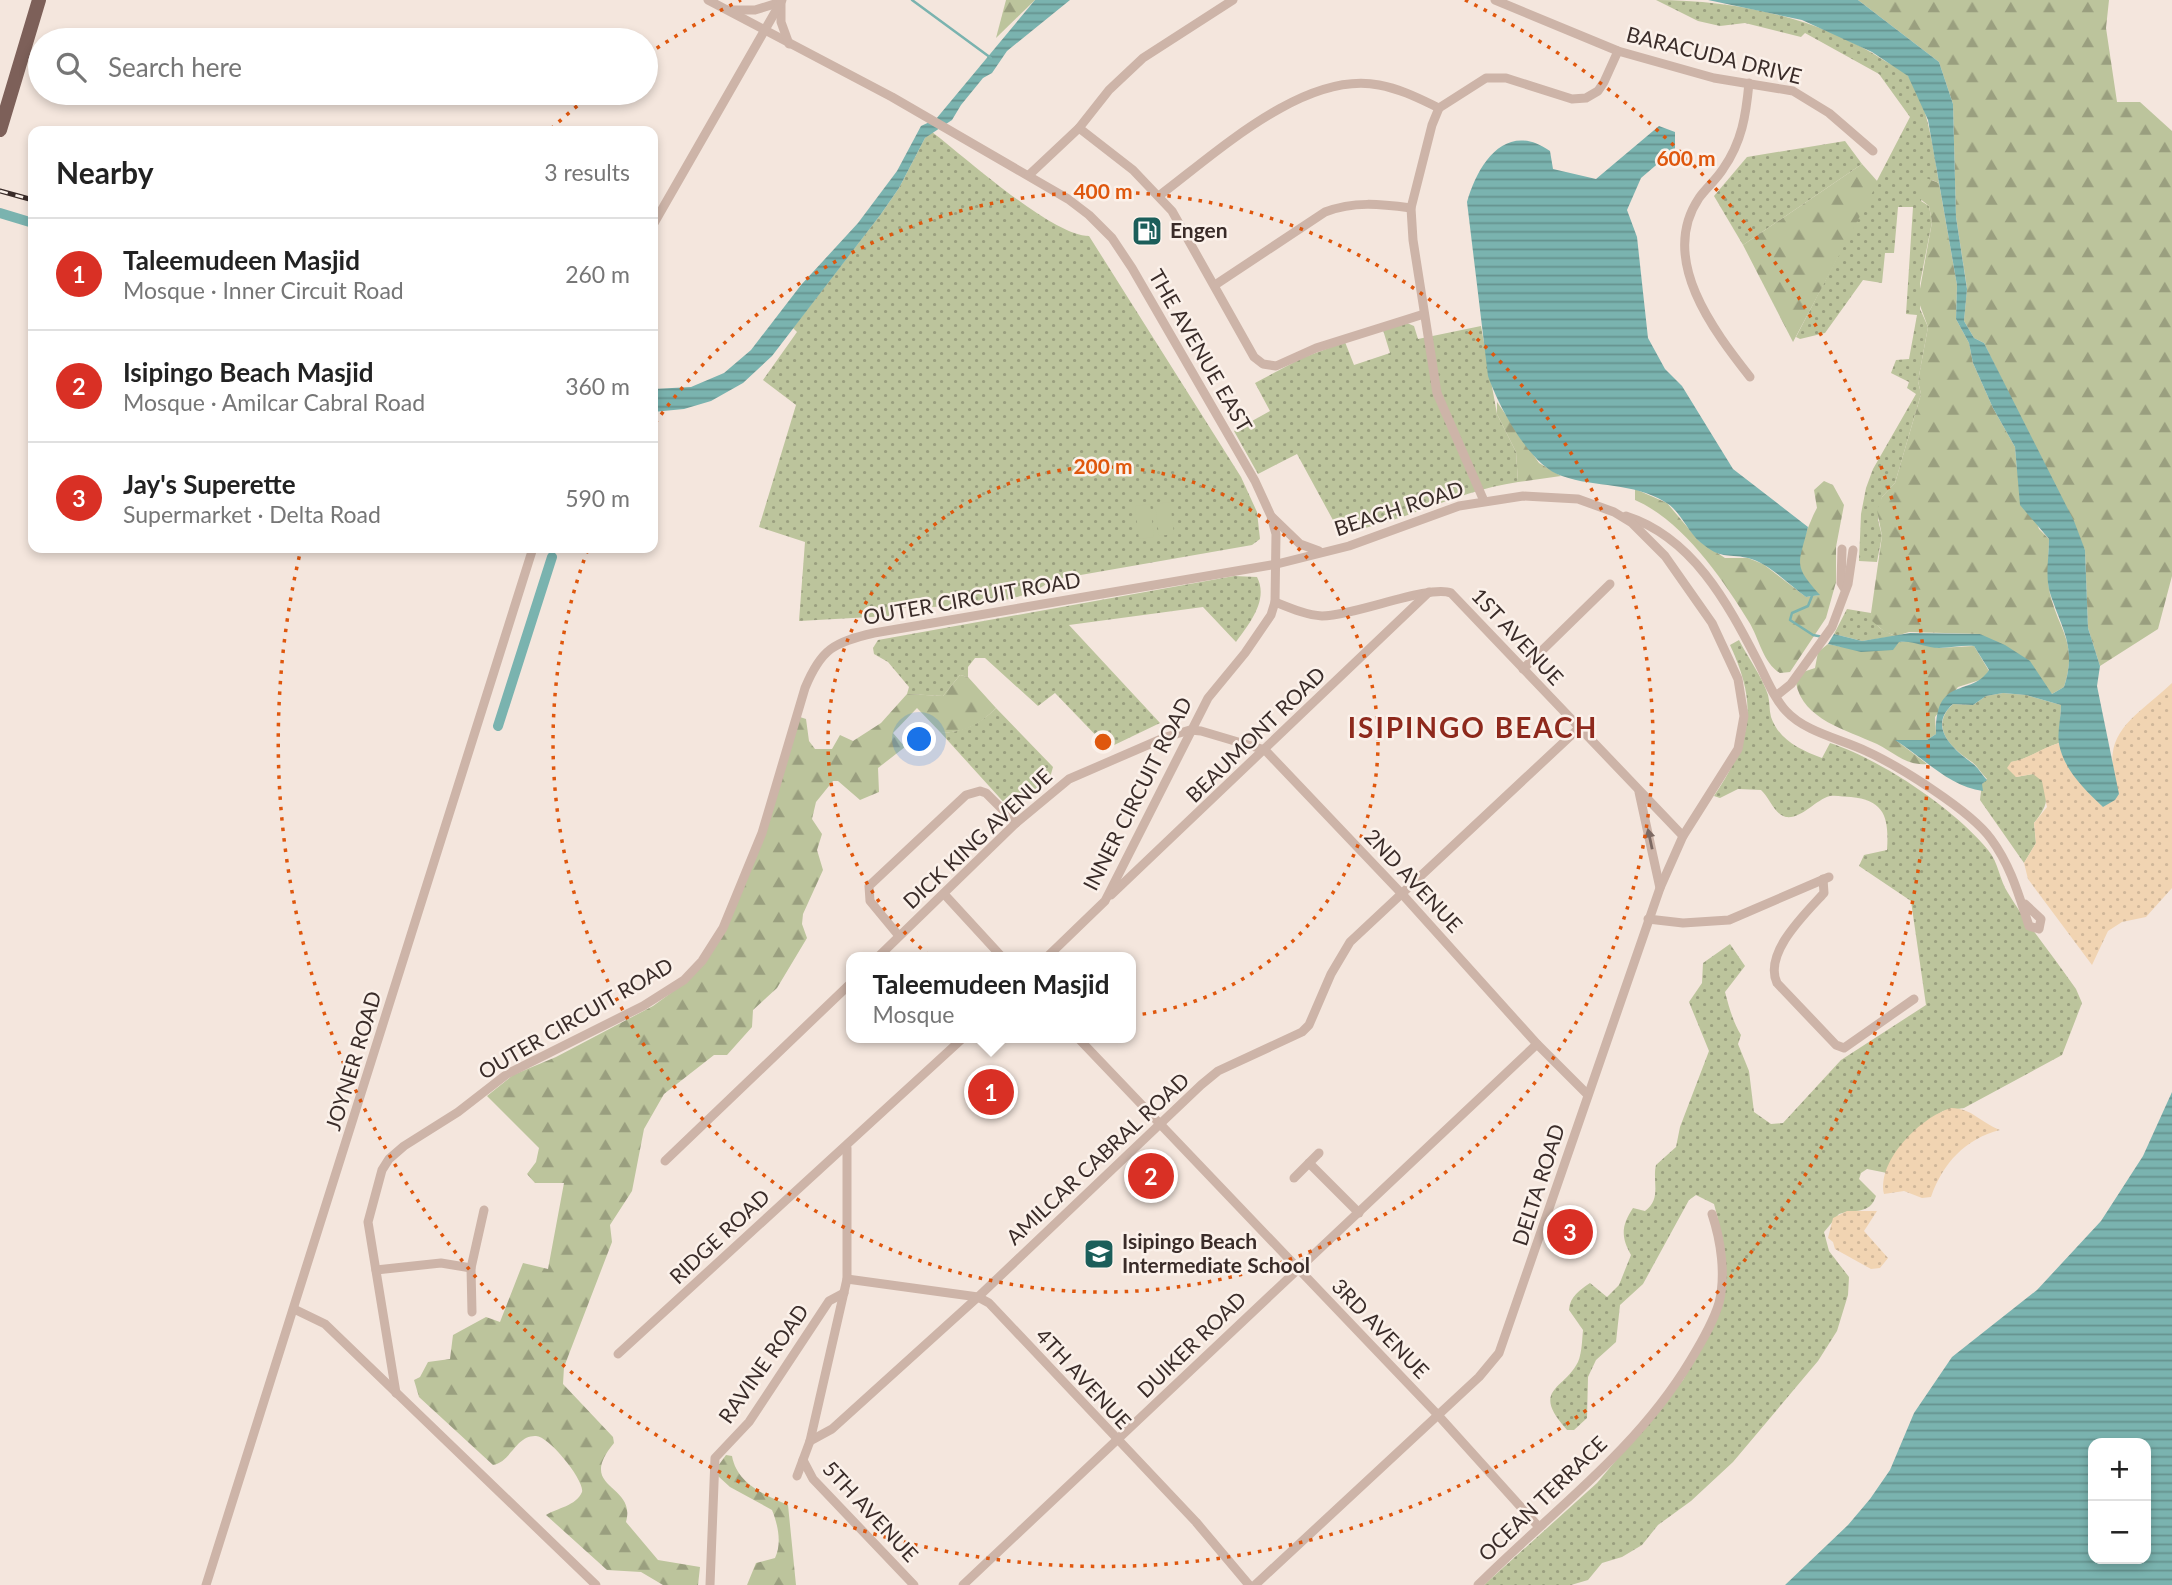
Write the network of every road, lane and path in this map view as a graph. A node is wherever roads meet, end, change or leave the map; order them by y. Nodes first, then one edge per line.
1 (38, 0) edge
2 (708, 0) edge
3 (1233, 0) edge
4 (1495, 0) edge
5 (781, 1) edge
6 (725, 9) junction
7 (30, 28) edge
8 (765, 31) junction
9 (28, 34) edge
10 (789, 44) junction
11 (1618, 51) junction
12 (1749, 83) junction
13 (1439, 108) junction
14 (1079, 128) junction
15 (0, 130) edge
16 (1873, 151) dead end
17 (1029, 175) junction
18 (1160, 195) junction
19 (1411, 208) junction
20 (658, 217) edge
21 (1215, 285) junction
22 (1424, 314) junction
23 (1750, 377) dead end
24 (1483, 501) junction
25 (1614, 512) junction
26 (1271, 516) junction
27 (1842, 549) dead end
28 (1853, 550) dead end
29 (1321, 552) junction
30 (531, 553) edge
31 (1277, 564) junction
32 (1610, 584) dead end
33 (1844, 588) junction
34 (1429, 592) junction
35 (1275, 602) junction
36 (1523, 669) junction
37 (1738, 679) joint
38 (1776, 696) junction
39 (1579, 728) junction
40 (1190, 730) junction
41 (1265, 750) junction
42 (1638, 791) junction
43 (1016, 823) junction
44 (1683, 836) junction
45 (1660, 888) junction
46 (1402, 894) junction
47 (945, 895) junction
48 (1105, 901) junction
49 (2025, 904) dead end
50 (1648, 919) junction
51 (900, 936) junction
52 (883, 952) edge
53 (997, 952) edge
54 (1052, 952) edge
55 (846, 988) edge
56 (1914, 999) dead end
57 (958, 1043) edge
58 (1083, 1043) edge
59 (1537, 1044) junction
60 (1587, 1094) junction
61 (1161, 1125) junction
62 (847, 1148) junction
63 (1319, 1153) dead end
64 (665, 1161) dead end
65 (1309, 1163) junction
66 (1294, 1178) dead end
67 (484, 1210) dead end
68 (1359, 1213) junction
69 (1712, 1214) dead end
70 (471, 1268) junction
71 (1299, 1269) junction
72 (376, 1270) junction
73 (847, 1279) junction
74 (844, 1293) junction
75 (978, 1297) junction
76 (294, 1309) junction
77 (472, 1312) dead end
78 (618, 1354) dead end
79 (396, 1393) junction
80 (1437, 1414) junction
81 (810, 1441) junction
82 (1118, 1441) junction
83 (803, 1460) junction
84 (797, 1476) dead end
85 (1538, 1526) junction
86 (1266, 1573) junction
87 (206, 1585) edge
88 (596, 1585) edge
89 (710, 1585) edge
90 (914, 1585) edge
91 (963, 1585) edge
92 (1249, 1585) edge
93 (1255, 1585) edge
94 (1267, 1585) edge
95 (1478, 1585) edge

1 - 7 main road
2 - 6 street, THE AVENUE EAST
3 - 14 street
4 - 11 street, BARACUDA DRIVE
5 - 6 street
5 - 8 street
5 - 10 street
6 - 8 street, THE AVENUE EAST
8 - 10 street, THE AVENUE EAST
8 - 20 street
9 - 15 main road
10 - 17 street, THE AVENUE EAST
11 - 12 street, BARACUDA DRIVE
11 - 13 street
12 - 16 street, BARACUDA DRIVE
12 - 23 street
13 - 18 street
13 - 19 street
14 - 17 street
14 - 18 street
17 - 26 street, THE AVENUE EAST
18 - 21 street
19 - 21 street
19 - 22 street
21 - 22 street
22 - 24 street
24 - 25 street, BEACH ROAD
24 - 29 street, BEACH ROAD
25 - 37 street, BEACH ROAD
25 - 38 street
26 - 29 street
26 - 31 street, THE AVENUE EAST
27 - 33 street
28 - 33 street
29 - 31 street, BEACH ROAD
30 - 76 street, JOYNER ROAD
31 - 35 street, INNER CIRCUIT ROAD
31 - 72 street, OUTER CIRCUIT ROAD
32 - 36 street
33 - 38 street
34 - 35 street
34 - 36 street, 1ST AVENUE
34 - 41 street, BEAUMONT ROAD
35 - 40 street, INNER CIRCUIT ROAD
36 - 39 street, 1ST AVENUE
37 - 44 street, DELTA ROAD
38 - 49 street
39 - 42 street, 1ST AVENUE
39 - 46 street, AMILCAR CABRAL ROAD
40 - 41 street, 2ND AVENUE
40 - 43 street, DICK KING AVENUE
40 - 48 street, INNER CIRCUIT ROAD
41 - 46 street, 2ND AVENUE
41 - 48 street, BEAUMONT ROAD
42 - 44 street, 1ST AVENUE
45 -> 42 street
43 - 47 street, DICK KING AVENUE
43 - 51 street
44 - 45 street, DELTA ROAD
45 - 50 street, DELTA ROAD
46 - 59 street, 2ND AVENUE
46 - 61 street, AMILCAR CABRAL ROAD
47 - 51 street, DICK KING AVENUE
47 - 53 street
48 - 54 street, INNER CIRCUIT ROAD
50 - 56 street
50 - 60 street, DELTA ROAD
51 - 52 street, DICK KING AVENUE
55 - 64 street
57 - 62 street
58 - 61 street, 3RD AVENUE
59 - 60 street, 2ND AVENUE
59 - 68 street, DUIKER ROAD
60 - 80 street, DELTA ROAD
61 - 71 street, 3RD AVENUE
61 - 75 street, AMILCAR CABRAL ROAD
62 - 73 street
62 - 78 street, RIDGE ROAD
63 - 65 street
65 - 66 street
65 - 68 street
67 - 70 street
68 - 71 street, DUIKER ROAD
69 - 85 street, OCEAN TERRACE
70 - 72 street
70 - 77 street
71 - 80 street, 3RD AVENUE
71 - 82 street, DUIKER ROAD
72 - 79 street, OUTER CIRCUIT ROAD
73 - 74 street
73 - 75 street
74 - 81 street
74 - 89 street, RAVINE ROAD
75 - 81 street, AMILCAR CABRAL ROAD
75 - 82 street, 4TH AVENUE
76 - 79 street
76 - 87 street, JOYNER ROAD
79 - 88 street
80 - 85 street, 3RD AVENUE
80 - 86 street, DELTA ROAD
81 - 83 street
82 - 91 street, DUIKER ROAD
82 - 92 street, 4TH AVENUE
83 - 84 street
83 - 90 street, 5TH AVENUE
85 - 95 street, OCEAN TERRACE
86 - 93 street, DELTA ROAD
86 - 94 street

